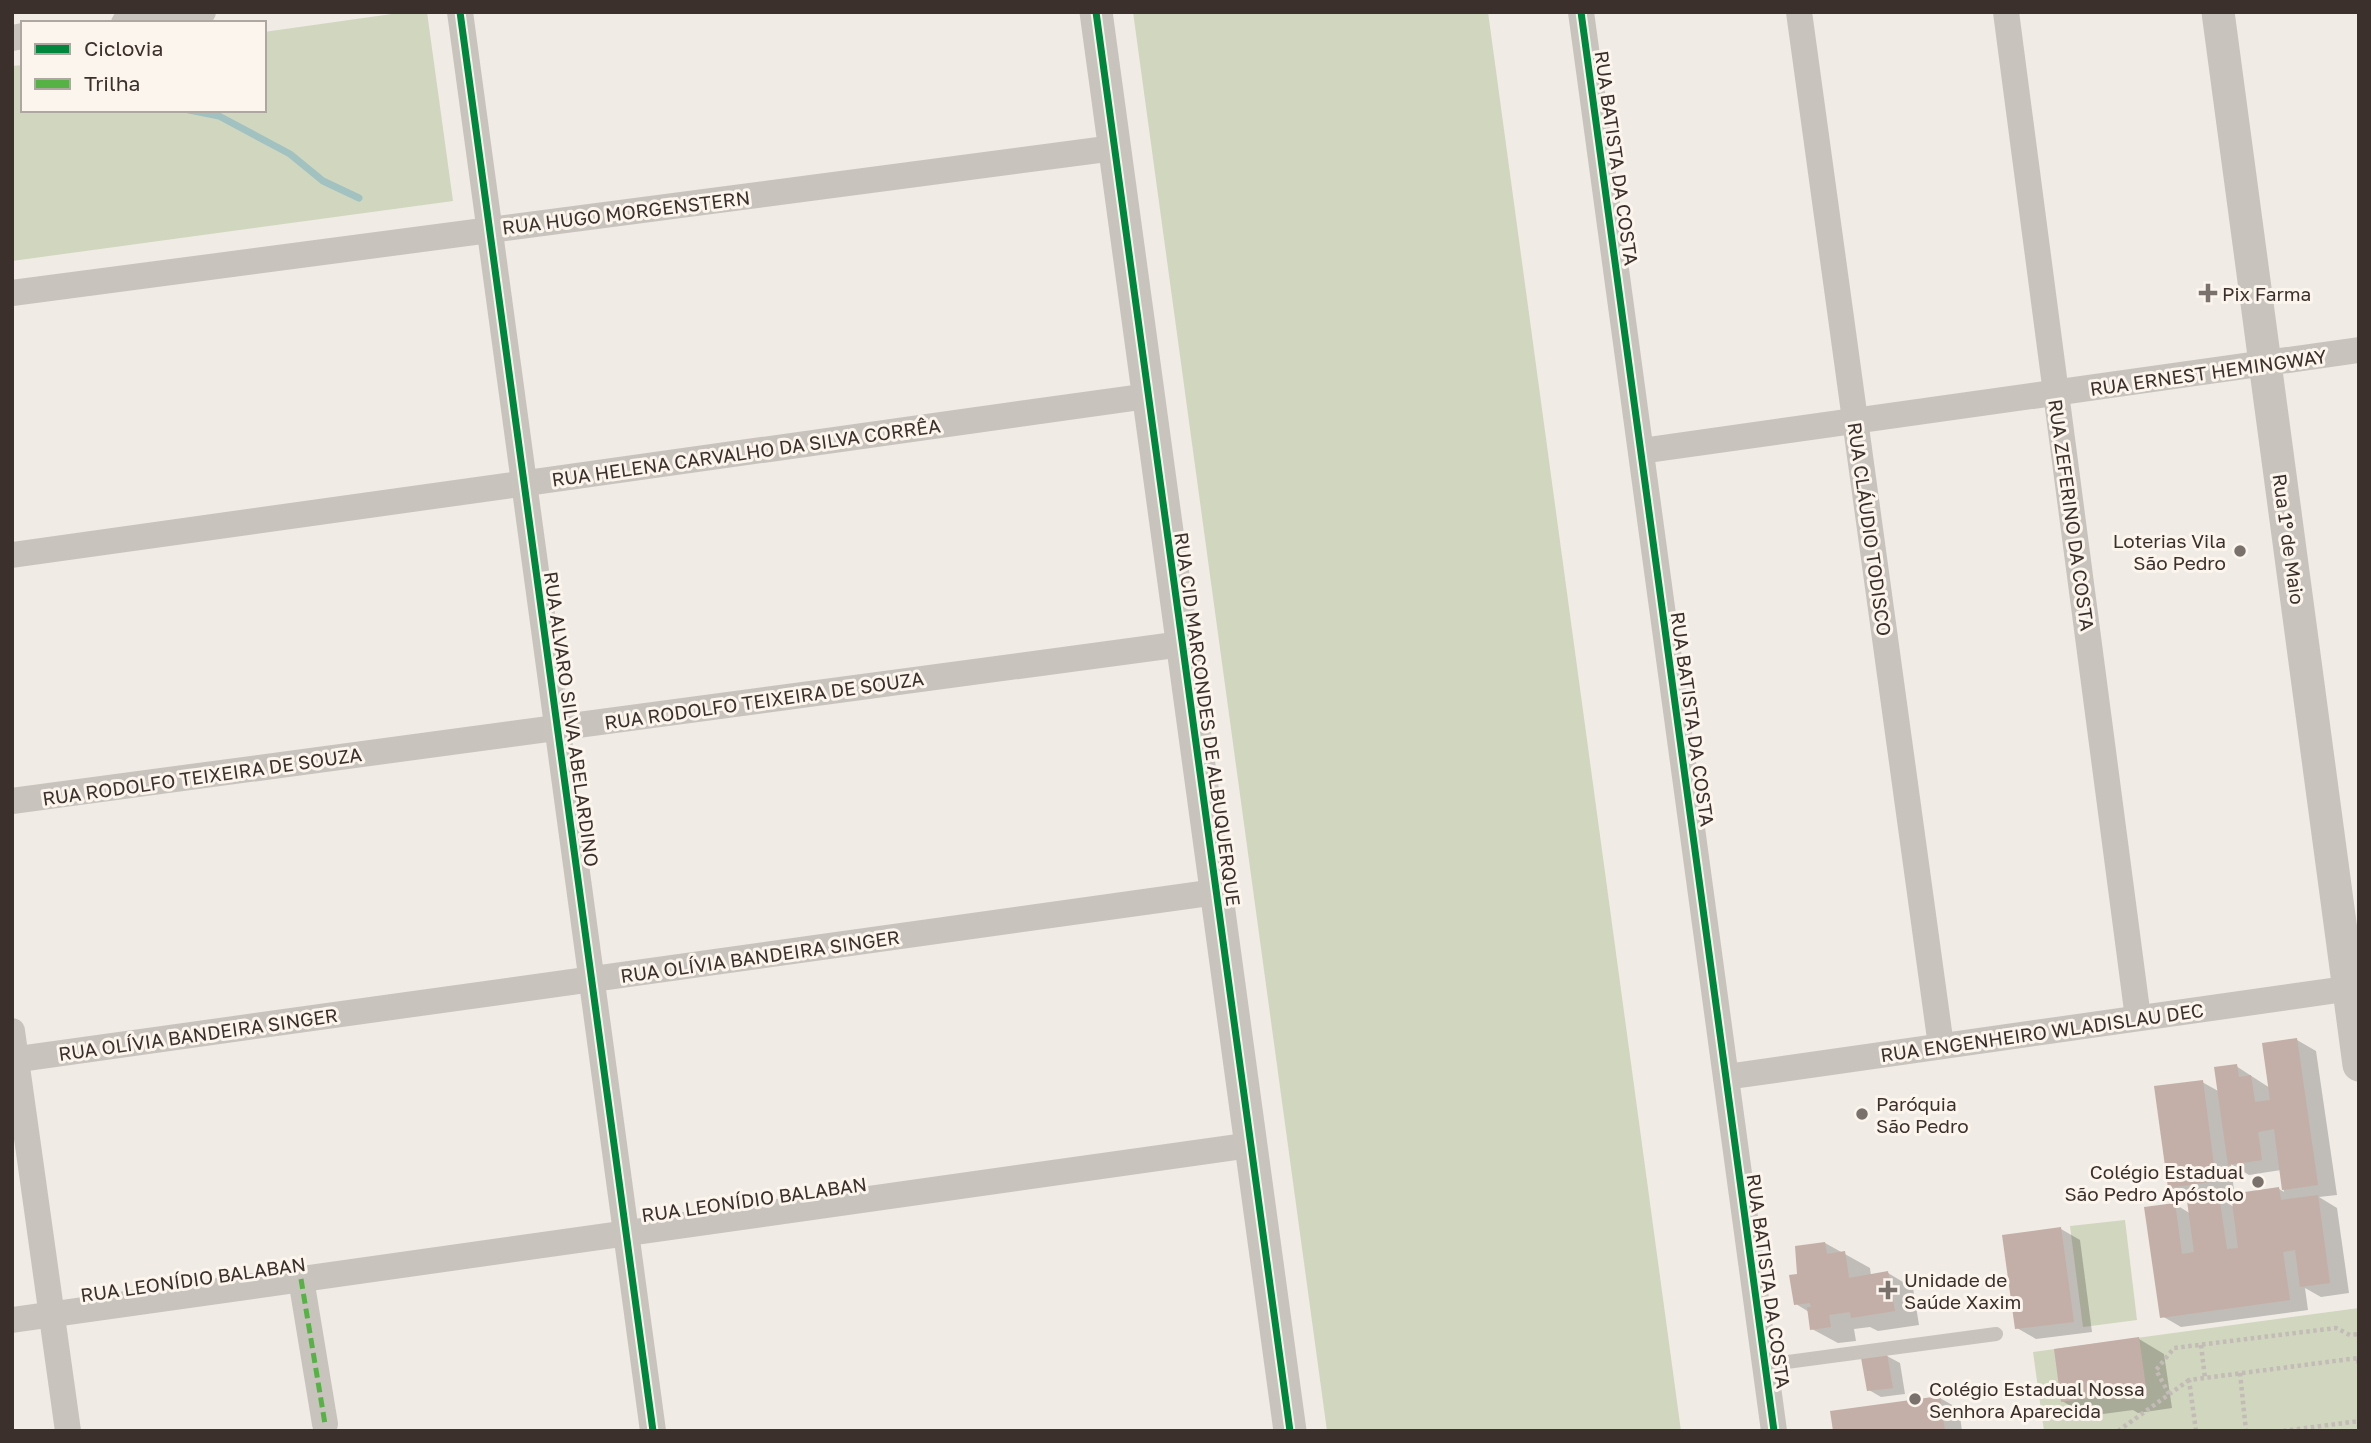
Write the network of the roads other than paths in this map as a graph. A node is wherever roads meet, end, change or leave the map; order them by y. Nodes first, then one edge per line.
1 (202, 12) edge
2 (460, 12) edge
3 (1096, 12) edge
4 (1581, 12) edge
5 (1799, 12) edge
6 (2006, 12) edge
7 (2218, 12) edge
8 (138, 21) edge
9 (1114, 148) junction
10 (489, 230) junction
11 (12, 293) edge
12 (2359, 351) edge
13 (2265, 364) junction
14 (2056, 393) junction
15 (1148, 396) junction
16 (1855, 421) junction
17 (1641, 451) junction
18 (524, 483) junction
19 (12, 555) edge
20 (1182, 644) junction
21 (557, 728) junction
22 (12, 801) edge
23 (1216, 892) junction
24 (592, 979) junction
25 (2354, 988) edge
26 (2138, 1018) junction
27 (12, 1031) edge
28 (1941, 1046) junction
29 (14, 1060) edge
30 (2359, 1065) edge
31 (1726, 1077) junction
32 (1251, 1145) junction
33 (626, 1233) junction
34 (301, 1279) junction
35 (52, 1315) junction
36 (12, 1320) edge
37 (1996, 1334) dead end
38 (1765, 1365) junction
39 (325, 1424) dead end
40 (68, 1431) edge
41 (653, 1431) edge
42 (1290, 1431) edge
43 (1774, 1431) edge

1 - 8 street
2 - 10 street, RUA ALVARO SILVA ABELARDINO
3 - 9 street, RUA CID MARCONDES DE ALBUQUERQUE
4 - 17 street, RUA BATISTA DA COSTA
5 - 16 street, RUA CLÁUDIO TODISCO
6 - 14 street, RUA ZEFERINO DA COSTA
7 - 13 street, Rua 1º de Maio
9 - 10 street, RUA HUGO MORGENSTERN
9 - 15 street, RUA CID MARCONDES DE ALBUQUERQUE
10 - 11 street, RUA HUGO MORGENSTERN
10 - 18 street, RUA ALVARO SILVA ABELARDINO
12 - 13 street, RUA ERNEST HEMINGWAY
13 - 14 street, RUA ERNEST HEMINGWAY
13 - 25 street, Rua 1º de Maio
14 - 16 street, RUA ERNEST HEMINGWAY
14 - 26 street, RUA ZEFERINO DA COSTA
15 - 18 street, RUA HELENA CARVALHO DA SILVA CORRÊA
15 - 20 street, RUA CID MARCONDES DE ALBUQUERQUE
16 - 17 street, RUA ERNEST HEMINGWAY
16 - 28 street, RUA CLÁUDIO TODISCO
17 - 31 street, RUA BATISTA DA COSTA
18 - 19 street, RUA HELENA CARVALHO DA SILVA CORRÊA
18 - 21 street, RUA ALVARO SILVA ABELARDINO
20 - 21 street, RUA RODOLFO TEIXEIRA DE SOUZA
20 - 23 street, RUA CID MARCONDES DE ALBUQUERQUE
21 - 22 street, RUA RODOLFO TEIXEIRA DE SOUZA
21 - 24 street, RUA ALVARO SILVA ABELARDINO
23 - 24 street, RUA OLÍVIA BANDEIRA SINGER
23 - 32 street, RUA CID MARCONDES DE ALBUQUERQUE
24 - 29 street, RUA OLÍVIA BANDEIRA SINGER
24 - 33 street, RUA ALVARO SILVA ABELARDINO
25 - 26 street, RUA ENGENHEIRO WLADISLAU DEC
25 - 30 street, Rua 1º de Maio
26 - 28 street, RUA ENGENHEIRO WLADISLAU DEC
27 - 29 street
28 - 31 street, RUA ENGENHEIRO WLADISLAU DEC
29 - 35 street
31 - 38 street, RUA BATISTA DA COSTA
32 - 33 street, RUA LEONÍDIO BALABAN
32 - 42 street, RUA CID MARCONDES DE ALBUQUERQUE
33 - 34 street, RUA LEONÍDIO BALABAN
33 - 41 street, RUA ALVARO SILVA ABELARDINO
34 - 35 street, RUA LEONÍDIO BALABAN
34 - 39 street
35 - 36 street, RUA LEONÍDIO BALABAN
35 - 40 street
37 - 38 lane
38 - 43 street, RUA BATISTA DA COSTA

